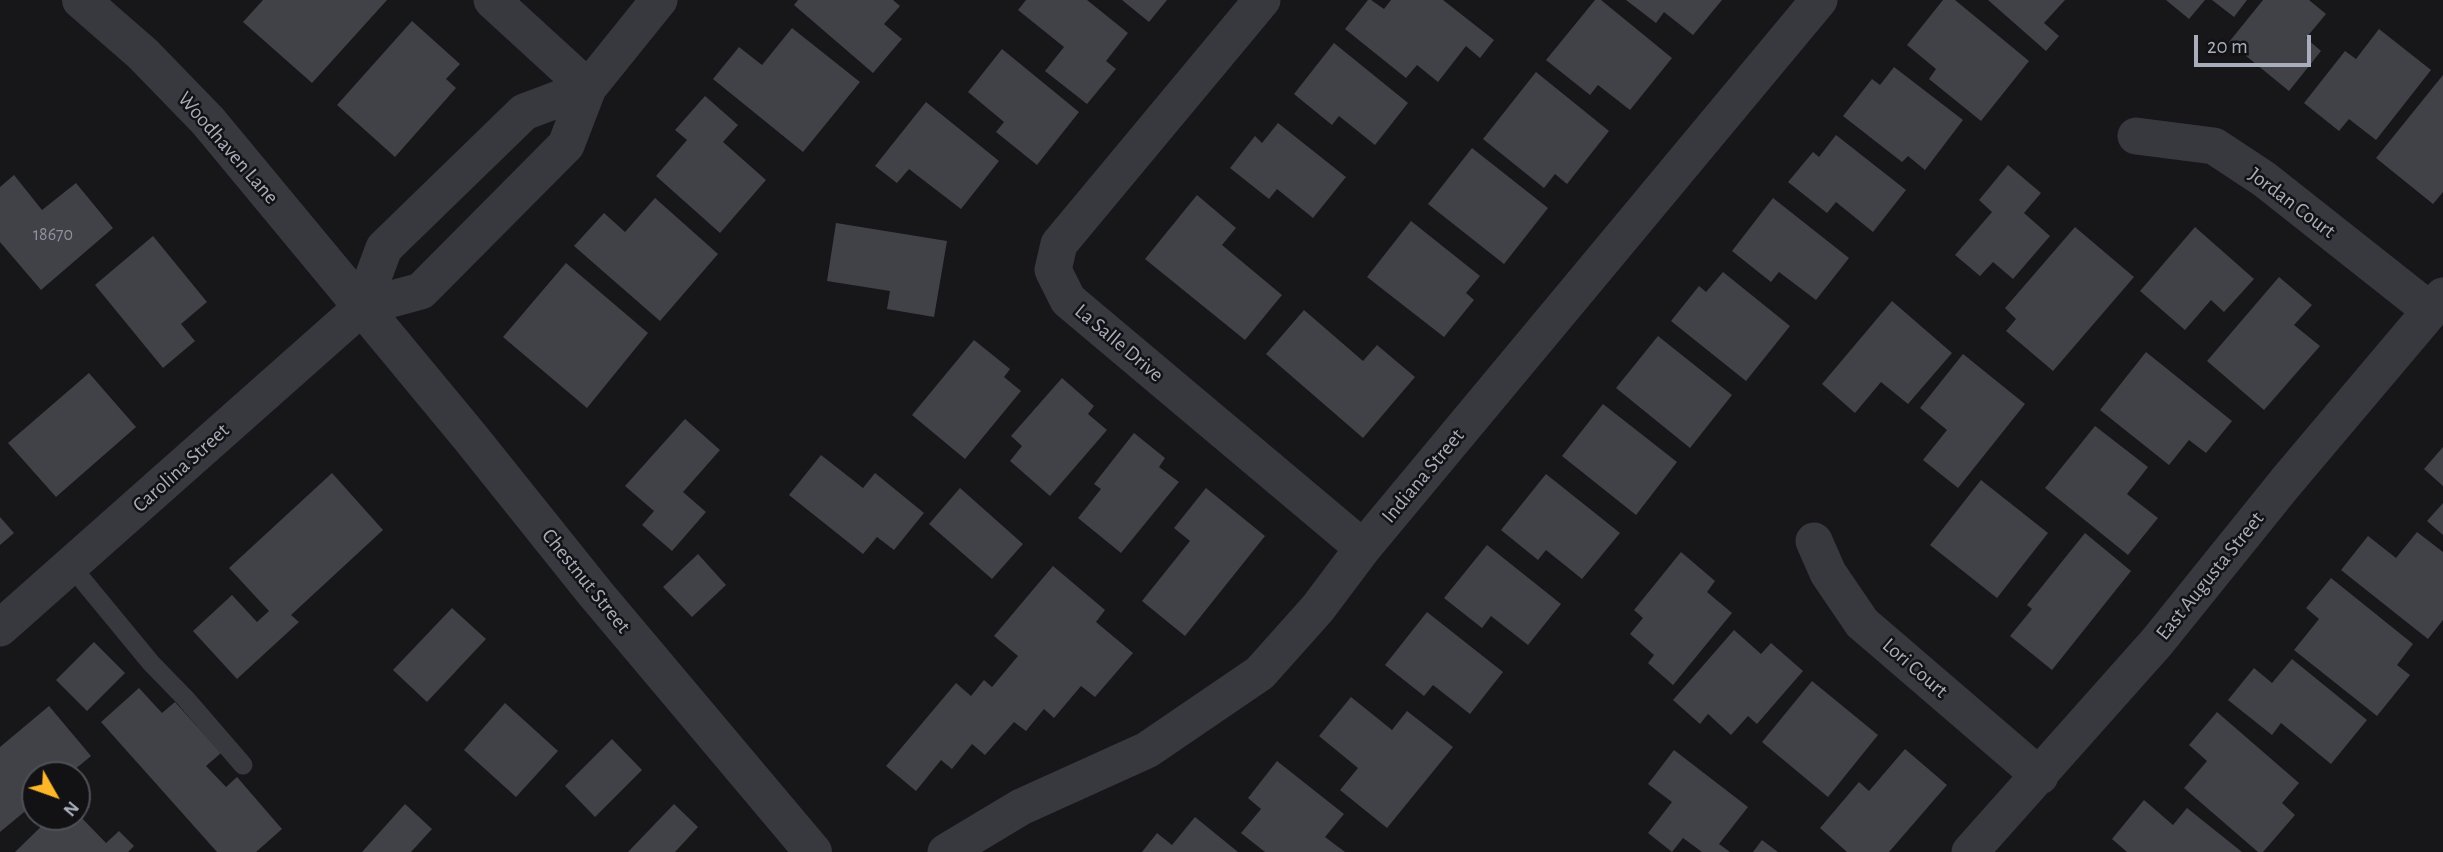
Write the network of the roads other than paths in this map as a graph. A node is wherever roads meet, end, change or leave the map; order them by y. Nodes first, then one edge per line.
1 (81, 0) edge
2 (492, 0) edge
3 (659, 0) edge
4 (1262, 0) edge
5 (1819, 0) edge
6 (588, 88) junction
7 (2136, 136) dead end
8 (2437, 303) edge
9 (362, 307) junction
10 (1814, 541) dead end
11 (1363, 548) junction
12 (71, 566) junction
13 (0, 628) edge
14 (243, 765) dead end
15 (2040, 776) junction
16 (813, 852) edge
17 (946, 852) edge
18 (1970, 852) edge

1 - 9 street, Woodhaven Lane
2 - 6 street
3 - 6 street, Carolina Street
4 - 11 street, La Salle Drive
5 - 11 street, Indiana Street
6 - 9 street, Carolina Street
6 - 9 street, Carolina Street
7 - 8 street, Jordan Court
8 - 15 street, East Augusta Street
9 - 12 street, Carolina Street
9 - 16 street, Chestnut Street
10 - 15 street, Lori Court
11 - 17 street, Indiana Street
12 - 13 street, Carolina Street
12 - 14 lane
15 - 18 street, East Augusta Street

